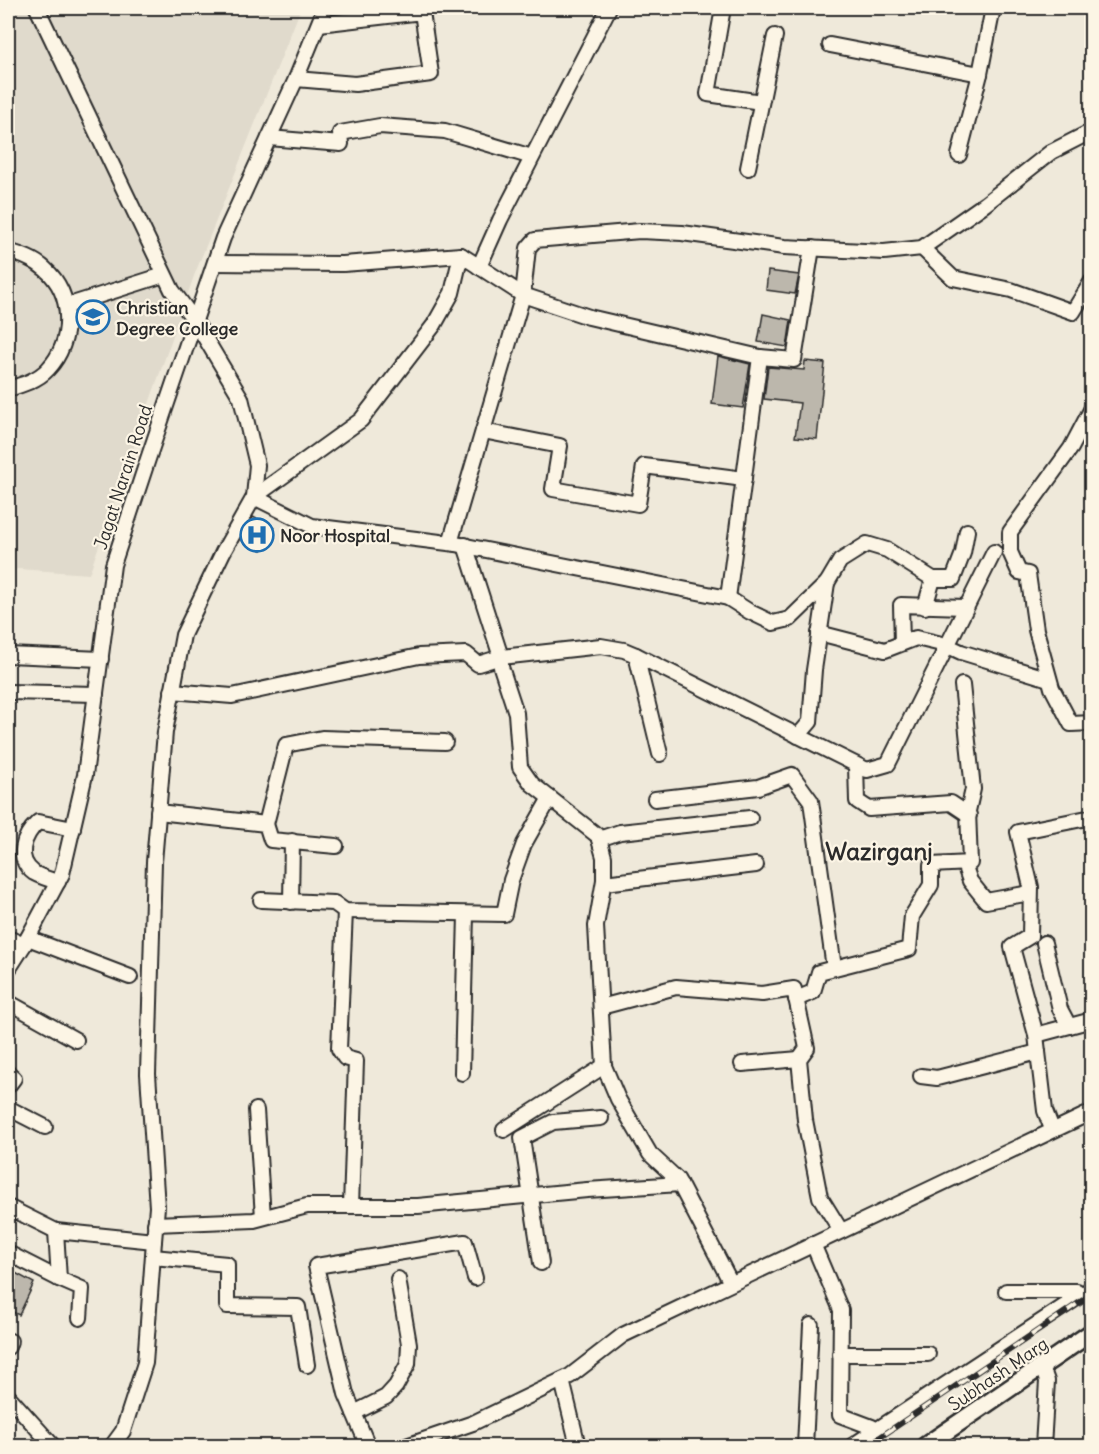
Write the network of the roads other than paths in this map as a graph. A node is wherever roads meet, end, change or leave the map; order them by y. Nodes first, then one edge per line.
1 (37, 8) edge
2 (325, 8) edge
3 (609, 8) edge
4 (723, 8) edge
5 (993, 8) edge
6 (319, 24) junction
7 (775, 36) dead end
8 (830, 45) dead end
9 (980, 74) junction
10 (296, 79) junction
11 (761, 102) junction
12 (1092, 131) edge
13 (269, 138) junction
14 (958, 155) dead end
15 (532, 157) junction
16 (748, 168) dead end
17 (922, 248) junction
18 (812, 249) junction
19 (8, 251) edge
20 (461, 255) junction
21 (215, 263) junction
22 (479, 267) junction
23 (164, 275) junction
24 (1092, 281) edge
25 (523, 295) junction
26 (66, 306) junction
27 (195, 321) junction
28 (760, 357) junction
29 (8, 389) edge
30 (1092, 408) edge
31 (483, 431) junction
32 (744, 479) junction
33 (254, 497) junction
34 (967, 531) dead end
35 (450, 543) junction
36 (465, 545) junction
37 (994, 552) dead end
38 (933, 579) junction
39 (827, 583) junction
40 (728, 597) junction
41 (925, 607) junction
42 (965, 607) junction
43 (819, 633) junction
44 (902, 643) junction
45 (946, 645) junction
46 (8, 655) edge
47 (636, 655) junction
48 (501, 657) junction
49 (101, 659) junction
50 (1049, 679) junction
51 (962, 686) dead end
52 (172, 691) junction
53 (8, 692) edge
54 (96, 694) junction
55 (1092, 723) edge
56 (798, 735) junction
57 (445, 742) dead end
58 (660, 754) dead end
59 (856, 765) junction
60 (550, 798) junction
61 (655, 799) dead end
62 (158, 812) junction
63 (969, 815) junction
64 (1092, 817) edge
65 (750, 818) dead end
66 (266, 824) junction
67 (73, 829) junction
68 (599, 839) junction
69 (292, 841) junction
70 (336, 846) dead end
71 (964, 864) junction
72 (756, 865) dead end
73 (58, 882) junction
74 (604, 883) junction
75 (1030, 893) junction
76 (261, 900) dead end
77 (291, 902) junction
78 (345, 911) junction
79 (466, 914) junction
80 (8, 938) edge
81 (26, 941) junction
82 (1044, 943) dead end
83 (834, 968) junction
84 (8, 970) edge
85 (130, 977) dead end
86 (796, 999) junction
87 (8, 1002) edge
88 (601, 1007) junction
89 (1092, 1020) edge
90 (1069, 1026) junction
91 (1036, 1035) junction
92 (76, 1040) dead end
93 (1038, 1052) junction
94 (799, 1059) junction
95 (742, 1064) dead end
96 (604, 1066) junction
97 (8, 1073) edge
98 (462, 1073) dead end
99 (921, 1076) dead end
100 (8, 1086) edge
101 (8, 1108) edge
102 (256, 1110) dead end
103 (1092, 1112) edge
104 (601, 1118) dead end
105 (45, 1127) dead end
106 (1052, 1129) junction
107 (504, 1130) dead end
108 (680, 1184) junction
109 (531, 1196) junction
110 (351, 1206) junction
111 (8, 1207) edge
112 (263, 1217) junction
113 (156, 1224) junction
114 (56, 1231) junction
115 (841, 1231) junction
116 (154, 1242) junction
117 (813, 1244) junction
118 (8, 1253) edge
119 (153, 1257) junction
120 (541, 1263) dead end
121 (475, 1278) dead end
122 (59, 1279) junction
123 (398, 1279) dead end
124 (731, 1283) junction
125 (1006, 1291) dead end
126 (1086, 1292) edge
127 (80, 1318) dead end
128 (811, 1324) dead end
129 (1092, 1332) edge
130 (840, 1354) junction
131 (928, 1354) dead end
132 (307, 1365) dead end
133 (1042, 1367) junction
134 (562, 1380) junction
135 (8, 1397) edge
136 (354, 1413) junction
137 (875, 1431) junction
138 (52, 1446) edge
139 (112, 1446) edge
140 (368, 1446) edge
141 (406, 1446) edge
142 (578, 1446) edge
143 (805, 1446) edge
144 (852, 1446) edge
145 (925, 1446) edge
146 (1043, 1446) edge

1 - 23 street
2 - 6 street, Jagat Narain Road
3 - 15 street
4 - 11 street
5 - 9 street
6 - 10 street, Jagat Narain Road
6 - 10 street
7 - 11 street
8 - 9 street
9 - 14 street
10 - 13 street, Jagat Narain Road
11 - 16 street
12 - 17 street
13 - 15 street
13 - 21 street, Jagat Narain Road
15 - 22 street
17 - 18 street
17 - 24 street
18 - 25 street
18 - 28 street
19 - 26 street
20 - 21 street
20 - 22 street
20 - 33 street
21 - 27 street, Jagat Narain Road
22 - 25 street
23 - 26 street
23 - 27 street
25 - 28 street
25 - 31 street
26 - 29 street
27 - 33 street
27 - 49 street, Jagat Narain Road
28 - 32 street
30 - 50 street
31 - 32 street
31 - 35 street
32 - 40 street
33 - 35 street
33 - 52 street
34 - 38 street
35 - 36 street
36 - 40 street
36 - 48 street
37 - 42 street
38 - 39 street
38 - 41 street
39 - 40 street
39 - 43 street
41 - 42 street
41 - 44 street
42 - 45 street
43 - 44 street
43 - 56 street
44 - 45 street
45 - 50 street
45 - 59 street
46 - 49 street
47 - 48 street
47 - 56 street
47 - 58 street
48 - 52 street
48 - 60 street
49 - 54 street, Jagat Narain Road
50 - 55 street
51 - 63 street
52 - 62 street
53 - 54 street
54 - 67 street, Jagat Narain Road
56 - 59 street
57 - 66 street
59 - 63 street
60 - 68 street
60 - 79 street
61 - 83 street
62 - 66 street
62 - 113 street
63 - 71 street
64 - 75 street
65 - 68 street
66 - 69 street
67 - 73 street, Jagat Narain Road
67 - 73 street
68 - 74 street
69 - 70 street
69 - 77 street
71 - 75 street
71 - 83 street
72 - 74 street
73 - 81 street, Jagat Narain Road
74 - 88 street
75 - 91 street
76 - 77 street
77 - 78 street
78 - 79 street
78 - 110 street
79 - 98 street
80 - 81 street
81 - 84 street, Jagat Narain Road
81 - 85 street
82 - 90 street
83 - 86 street
86 - 88 street
86 - 94 street
87 - 92 street
88 - 96 street
89 - 90 street
90 - 91 street
91 - 93 street
93 - 99 street
93 - 106 street
94 - 95 street
94 - 115 street
96 - 107 street
96 - 108 street
97 - 100 street
101 - 105 street
102 - 112 street
103 - 106 street
104 - 109 street
106 - 115 street
108 - 109 street
108 - 124 street
109 - 110 street
109 - 120 street
110 - 112 street
111 - 114 street
112 - 113 street
113 - 116 street
114 - 116 street
114 - 122 street
115 - 117 street
116 - 119 street
117 - 124 street
117 - 130 street
118 - 122 street
119 - 132 street
119 - 139 street
121 - 136 street
122 - 127 street
123 - 136 street
124 - 134 street
125 - 126 street
126 - 137 street
128 - 143 street
129 - 133 main road, Subhash Marg
130 - 131 street
130 - 137 street
133 - 145 main road, Subhash Marg
133 - 146 street
134 - 141 street
134 - 142 street
135 - 138 street
136 - 140 street
137 - 144 street

